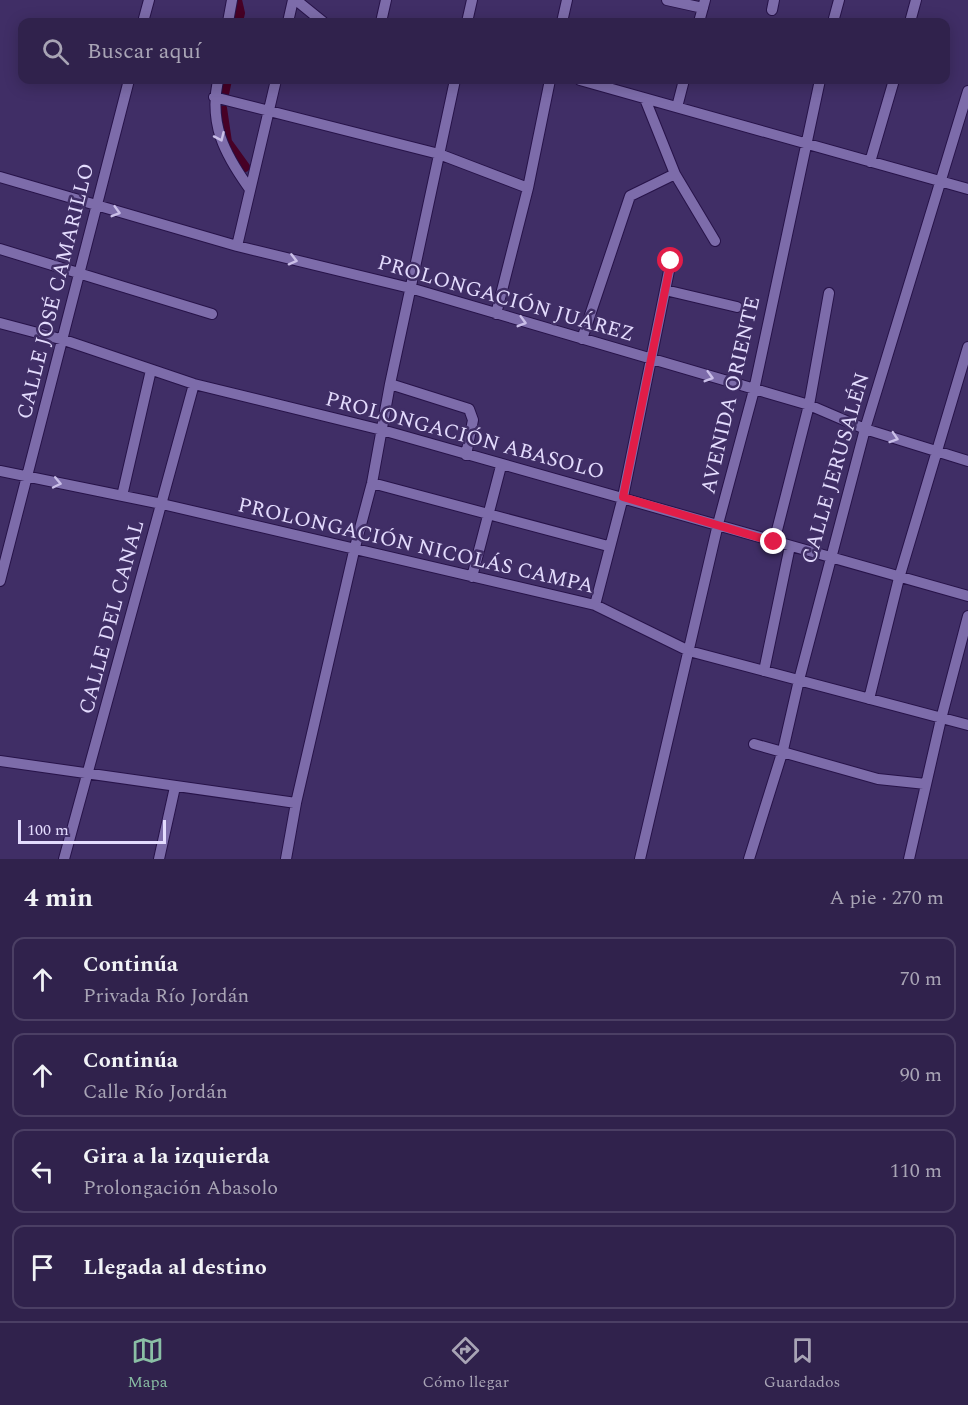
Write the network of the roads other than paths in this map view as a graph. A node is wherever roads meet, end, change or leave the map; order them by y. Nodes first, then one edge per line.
1 (149, 0) edge
2 (232, 0) edge
3 (294, 0) edge
4 (386, 0) edge
5 (472, 0) edge
6 (567, 0) edge
7 (668, 0) edge
8 (838, 0) edge
9 (916, 0) edge
10 (704, 4) edge
11 (144, 18) edge
12 (229, 18) edge
13 (289, 18) edge
14 (318, 18) edge
15 (382, 18) edge
16 (468, 18) edge
17 (563, 18) edge
18 (834, 18) edge
19 (911, 18) edge
20 (128, 84) edge
21 (217, 84) edge
22 (275, 84) edge
23 (454, 84) edge
24 (549, 84) edge
25 (594, 84) edge
26 (683, 84) edge
27 (819, 84) edge
28 (893, 84) edge
29 (968, 91) edge
30 (214, 97) junction
31 (645, 99) junction
32 (677, 107) junction
33 (269, 110) junction
34 (805, 144) junction
35 (439, 154) junction
36 (870, 162) junction
37 (675, 174) junction
38 (0, 177) edge
39 (940, 181) junction
40 (249, 188) junction
41 (528, 188) junction
42 (968, 189) edge
43 (96, 206) junction
44 (715, 241) dead end
45 (237, 246) junction
46 (0, 249) edge
47 (671, 261) dead end
48 (80, 273) junction
49 (410, 288) junction
50 (665, 290) junction
51 (829, 293) dead end
52 (737, 307) dead end
53 (212, 314) dead end
54 (496, 314) junction
55 (0, 323) edge
56 (582, 339) junction
57 (64, 340) junction
58 (968, 347) edge
59 (651, 360) junction
60 (151, 370) junction
61 (963, 382) edge
62 (194, 384) junction
63 (390, 384) junction
64 (754, 390) junction
65 (809, 405) junction
66 (865, 429) junction
67 (382, 430) junction
68 (938, 453) junction
69 (466, 455) junction
70 (968, 461) edge
71 (501, 466) junction
72 (0, 471) edge
73 (27, 477) junction
74 (372, 483) junction
75 (122, 496) junction
76 (623, 497) junction
77 (162, 504) junction
78 (488, 516) junction
79 (718, 525) junction
80 (774, 542) junction
81 (608, 546) junction
82 (790, 546) junction
83 (354, 551) junction
84 (830, 557) junction
85 (472, 577) junction
86 (899, 578) junction
87 (0, 581) edge
88 (968, 596) edge
89 (595, 605) junction
90 (968, 616) edge
91 (689, 651) junction
92 (765, 671) junction
93 (799, 680) junction
94 (869, 699) junction
95 (941, 718) junction
96 (968, 725) edge
97 (754, 744) dead end
98 (783, 750) junction
99 (0, 761) edge
100 (88, 773) junction
101 (926, 784) junction
102 (175, 787) junction
103 (296, 803) junction
104 (64, 859) edge
105 (159, 859) edge
106 (286, 859) edge
107 (640, 859) edge
108 (749, 859) edge
109 (909, 859) edge

1 - 11 street
2 - 12 street
3 - 13 street
3 - 14 street
4 - 15 street
5 - 16 street
6 - 17 street
7 - 10 street
8 - 18 street
9 - 19 street
20 - 43 street, CALLE JOSÉ CAMARILLO
21 - 30 street
22 - 33 street
23 - 35 street
24 - 41 street
25 - 31 street
26 - 32 street
27 - 34 street, AVENIDA ORIENTE
28 - 36 street
29 - 39 street, CALLE JERUSALÉN
30 - 33 street
30 -> 40 street
31 - 32 street
31 - 37 street
32 - 34 street
33 - 35 street
33 - 40 street
34 - 36 street
34 - 64 street, AVENIDA ORIENTE
35 - 41 street
35 - 49 street
36 - 39 street
37 - 44 street
37 - 56 street
38 - 43 street, PROLONGACIÓN JUÁREZ
39 - 42 street
39 - 66 street, CALLE JERUSALÉN
40 - 45 street
41 - 54 street
43 -> 45 street, PROLONGACIÓN JUÁREZ
43 - 48 street, CALLE JOSÉ CAMARILLO
45 -> 49 street, PROLONGACIÓN JUÁREZ
46 - 48 street
47 - 50 street
48 - 53 street
48 - 57 street, CALLE JOSÉ CAMARILLO
49 - 54 street, PROLONGACIÓN JUÁREZ
49 - 63 street
50 - 52 street
50 - 59 street
51 - 65 street
54 -> 56 street, PROLONGACIÓN JUÁREZ
55 - 57 street, PROLONGACIÓN ABASOLO
56 - 59 street, PROLONGACIÓN JUÁREZ
57 - 60 street, PROLONGACIÓN ABASOLO
57 - 73 street, CALLE JOSÉ CAMARILLO
58 - 61 street
59 -> 64 street, PROLONGACIÓN JUÁREZ
59 - 76 street
60 - 62 street, PROLONGACIÓN ABASOLO
60 - 75 street
61 - 68 street
62 - 67 street, PROLONGACIÓN ABASOLO
62 - 77 street, CALLE DEL CANAL
63 - 67 street
63 - 69 street
64 - 65 street, PROLONGACIÓN JUÁREZ
64 - 79 street, AVENIDA ORIENTE
65 - 66 street, PROLONGACIÓN JUÁREZ
65 - 80 street
66 -> 68 street, PROLONGACIÓN JUÁREZ
66 - 84 street, CALLE JERUSALÉN
67 - 69 street, PROLONGACIÓN ABASOLO
67 - 74 street
68 - 70 street, PROLONGACIÓN JUÁREZ
68 - 86 street
69 - 71 street, PROLONGACIÓN ABASOLO
71 - 76 street, PROLONGACIÓN ABASOLO
71 - 78 street
72 - 73 street, PROLONGACIÓN NICOLÁS CAMPA
73 -> 75 street, PROLONGACIÓN NICOLÁS CAMPA
73 - 87 street, CALLE JOSÉ CAMARILLO
74 - 78 street
74 - 83 street
75 - 77 street, PROLONGACIÓN NICOLÁS CAMPA
76 - 79 street, PROLONGACIÓN ABASOLO
76 - 81 street
77 - 83 street, PROLONGACIÓN NICOLÁS CAMPA
77 - 100 street, CALLE DEL CANAL
78 - 81 street
78 - 85 street
79 - 80 street, PROLONGACIÓN ABASOLO
79 - 91 street, AVENIDA ORIENTE
80 - 82 street, PROLONGACIÓN ABASOLO
81 - 89 street
82 - 84 street, PROLONGACIÓN ABASOLO
82 - 92 street
83 - 85 street, PROLONGACIÓN NICOLÁS CAMPA
83 - 103 street
84 - 86 street, PROLONGACIÓN ABASOLO
84 - 93 street, CALLE JERUSALÉN
85 - 89 street, PROLONGACIÓN NICOLÁS CAMPA
86 - 88 street, PROLONGACIÓN ABASOLO
86 - 94 street
89 - 91 street, PROLONGACIÓN NICOLÁS CAMPA
90 - 95 street
91 - 92 street, PROLONGACIÓN NICOLÁS CAMPA
91 - 107 street, AVENIDA ORIENTE
92 - 93 street, PROLONGACIÓN NICOLÁS CAMPA
93 - 94 street, PROLONGACIÓN NICOLÁS CAMPA
93 - 98 street, CALLE JERUSALÉN
94 - 95 street, PROLONGACIÓN NICOLÁS CAMPA
95 - 96 street, PROLONGACIÓN NICOLÁS CAMPA
95 - 101 street
97 - 98 street
98 - 101 street
98 - 108 street, CALLE JERUSALÉN
99 - 100 street
100 - 102 street
100 - 104 street, CALLE DEL CANAL
101 - 109 street
102 - 103 street
102 - 105 street
103 - 106 street

